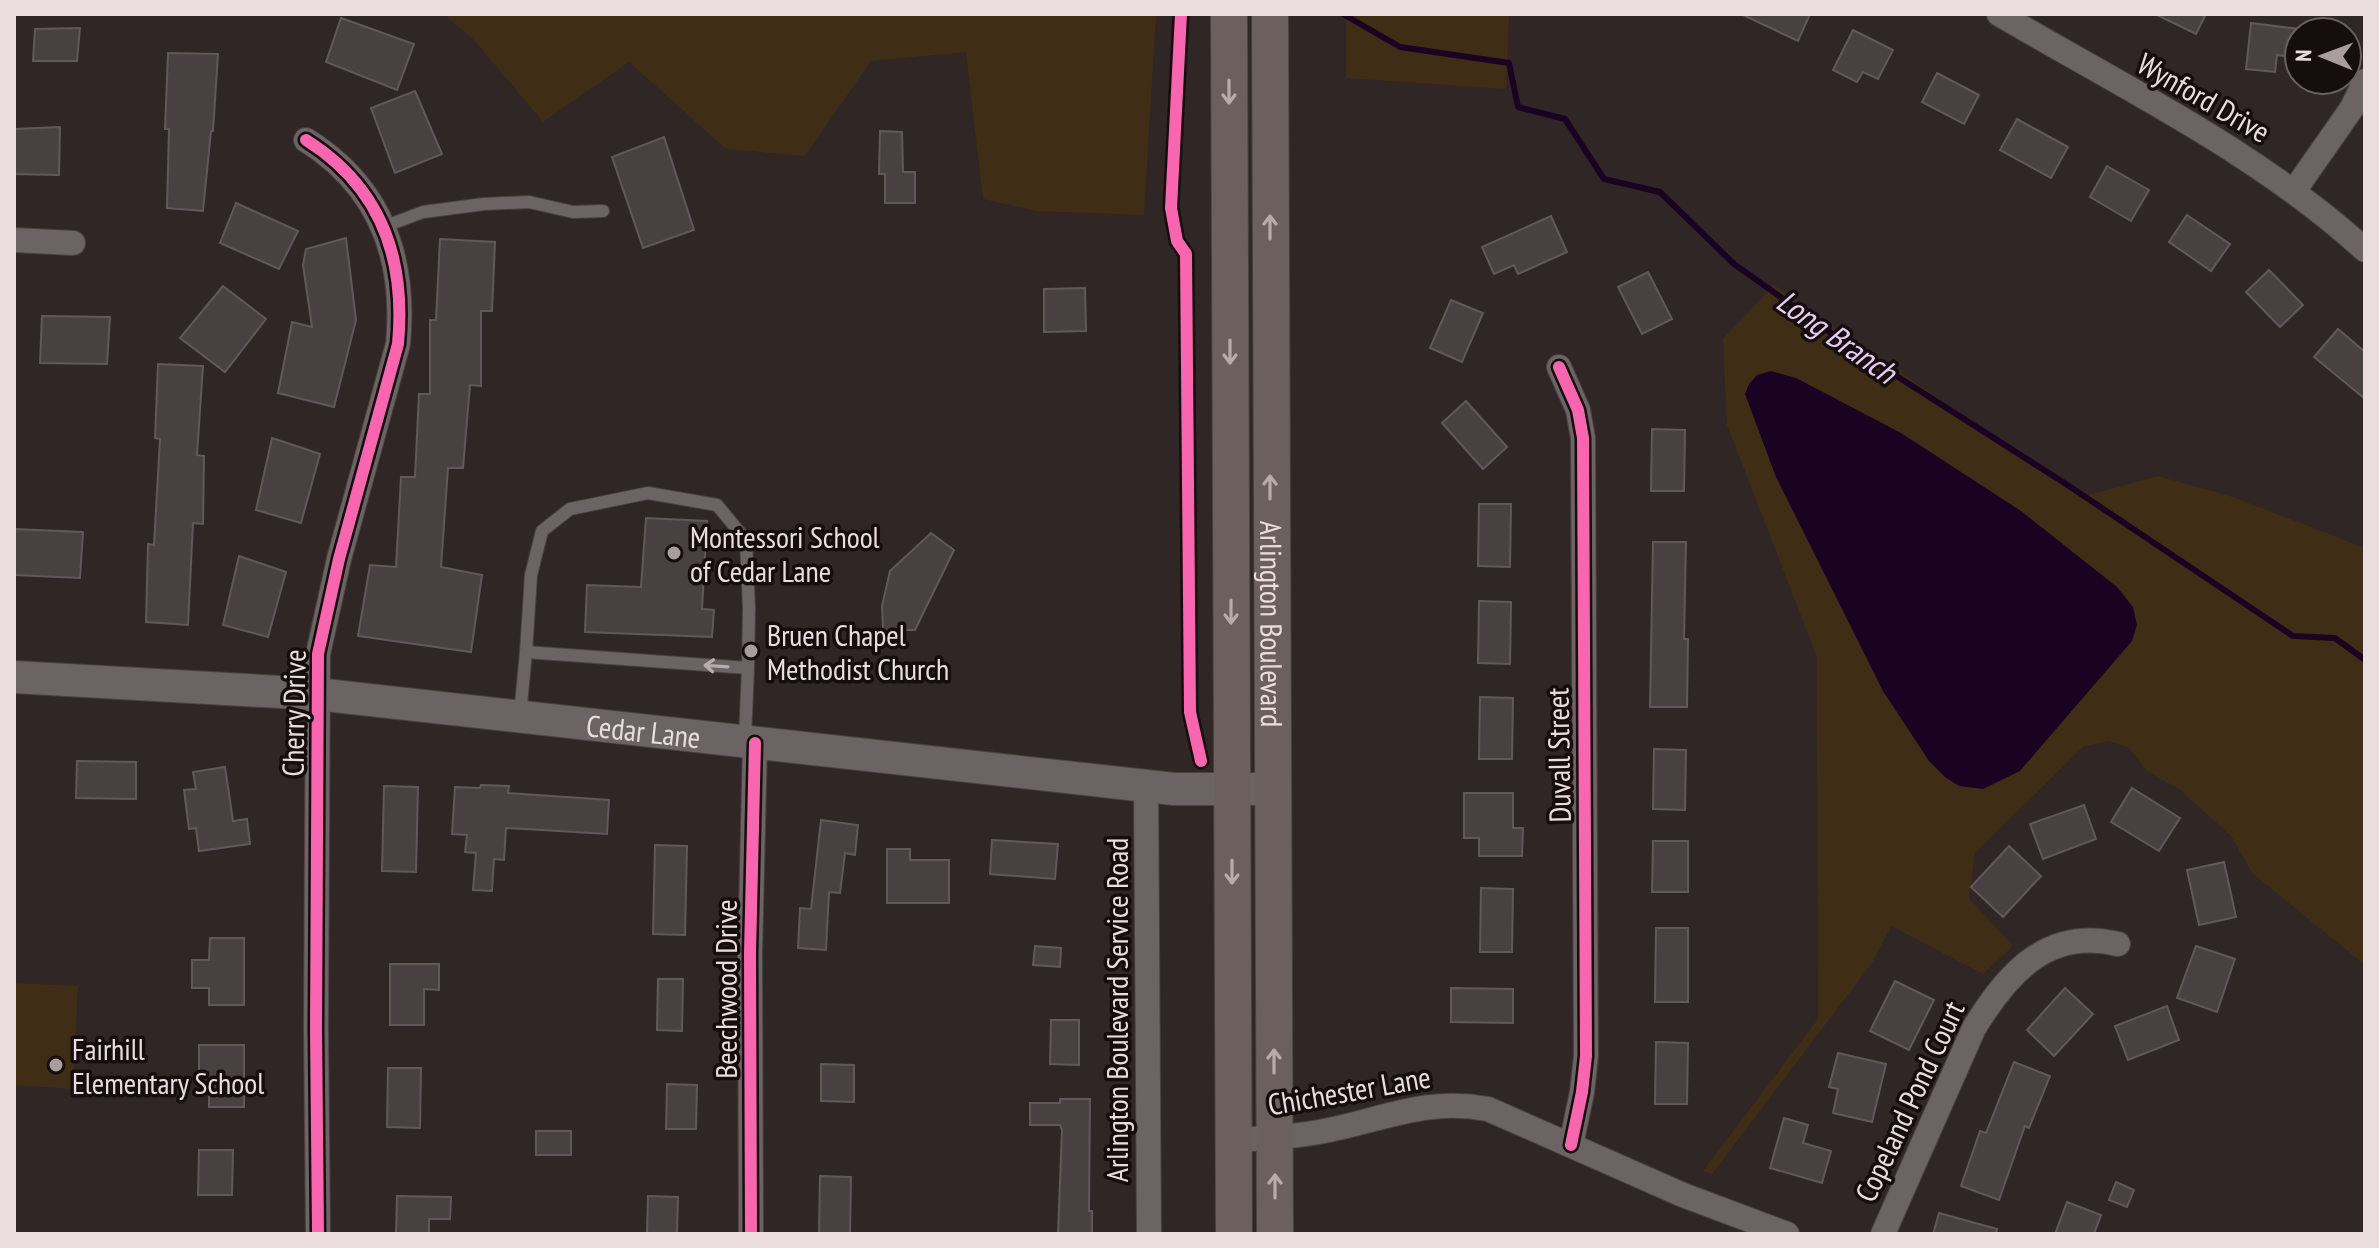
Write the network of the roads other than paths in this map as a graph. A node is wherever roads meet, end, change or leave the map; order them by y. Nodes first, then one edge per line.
1 (1229, 14) edge
2 (1270, 14) edge
3 (1999, 14) edge
4 (2365, 81) edge
5 (306, 140) dead end
6 (2294, 191) junction
7 (603, 211) dead end
8 (383, 227) junction
9 (14, 240) edge
10 (73, 243) dead end
11 (2365, 250) edge
12 (1559, 367) dead end
13 (526, 652) junction
14 (748, 668) junction
15 (14, 677) edge
16 (316, 694) junction
17 (520, 715) junction
18 (750, 742) junction
19 (1146, 785) junction
20 (1232, 789) junction
21 (1273, 789) junction
22 (2118, 944) dead end
23 (1274, 1139) junction
24 (1233, 1140) junction
25 (1571, 1145) junction
26 (318, 1234) edge
27 (751, 1234) edge
28 (1149, 1234) edge
29 (1234, 1234) edge
30 (1275, 1234) edge
31 (1787, 1234) edge
32 (1883, 1234) edge

1 -> 20 main road, Arlington Boulevard
21 -> 2 main road, Arlington Boulevard
3 - 6 street, Wynford Drive
4 - 6 street
5 - 8 street, Cherry Drive
6 - 11 street, Wynford Drive
7 - 8 lane
8 - 16 street, Cherry Drive
9 - 10 street
12 - 25 street, Duvall Street
14 -> 13 lane
13 - 14 lane
13 - 17 lane
14 - 18 lane
15 - 16 main road, Cedar Lane
16 - 17 main road, Cedar Lane
16 - 26 street, Cherry Drive
17 - 18 main road, Cedar Lane
18 - 19 main road, Cedar Lane
18 - 27 street, Beechwood Drive
19 - 20 main road, Cedar Lane
19 - 28 street, Arlington Boulevard Service Road
20 - 21 main road, Cedar Lane
20 -> 24 main road, Arlington Boulevard
23 -> 21 main road, Arlington Boulevard
22 - 32 street, Copeland Pond Court
23 - 24 street, Chichester Lane
23 - 25 street, Chichester Lane
30 -> 23 main road, Arlington Boulevard
24 - 29 main road, Arlington Boulevard
25 - 31 street, Chichester Lane

